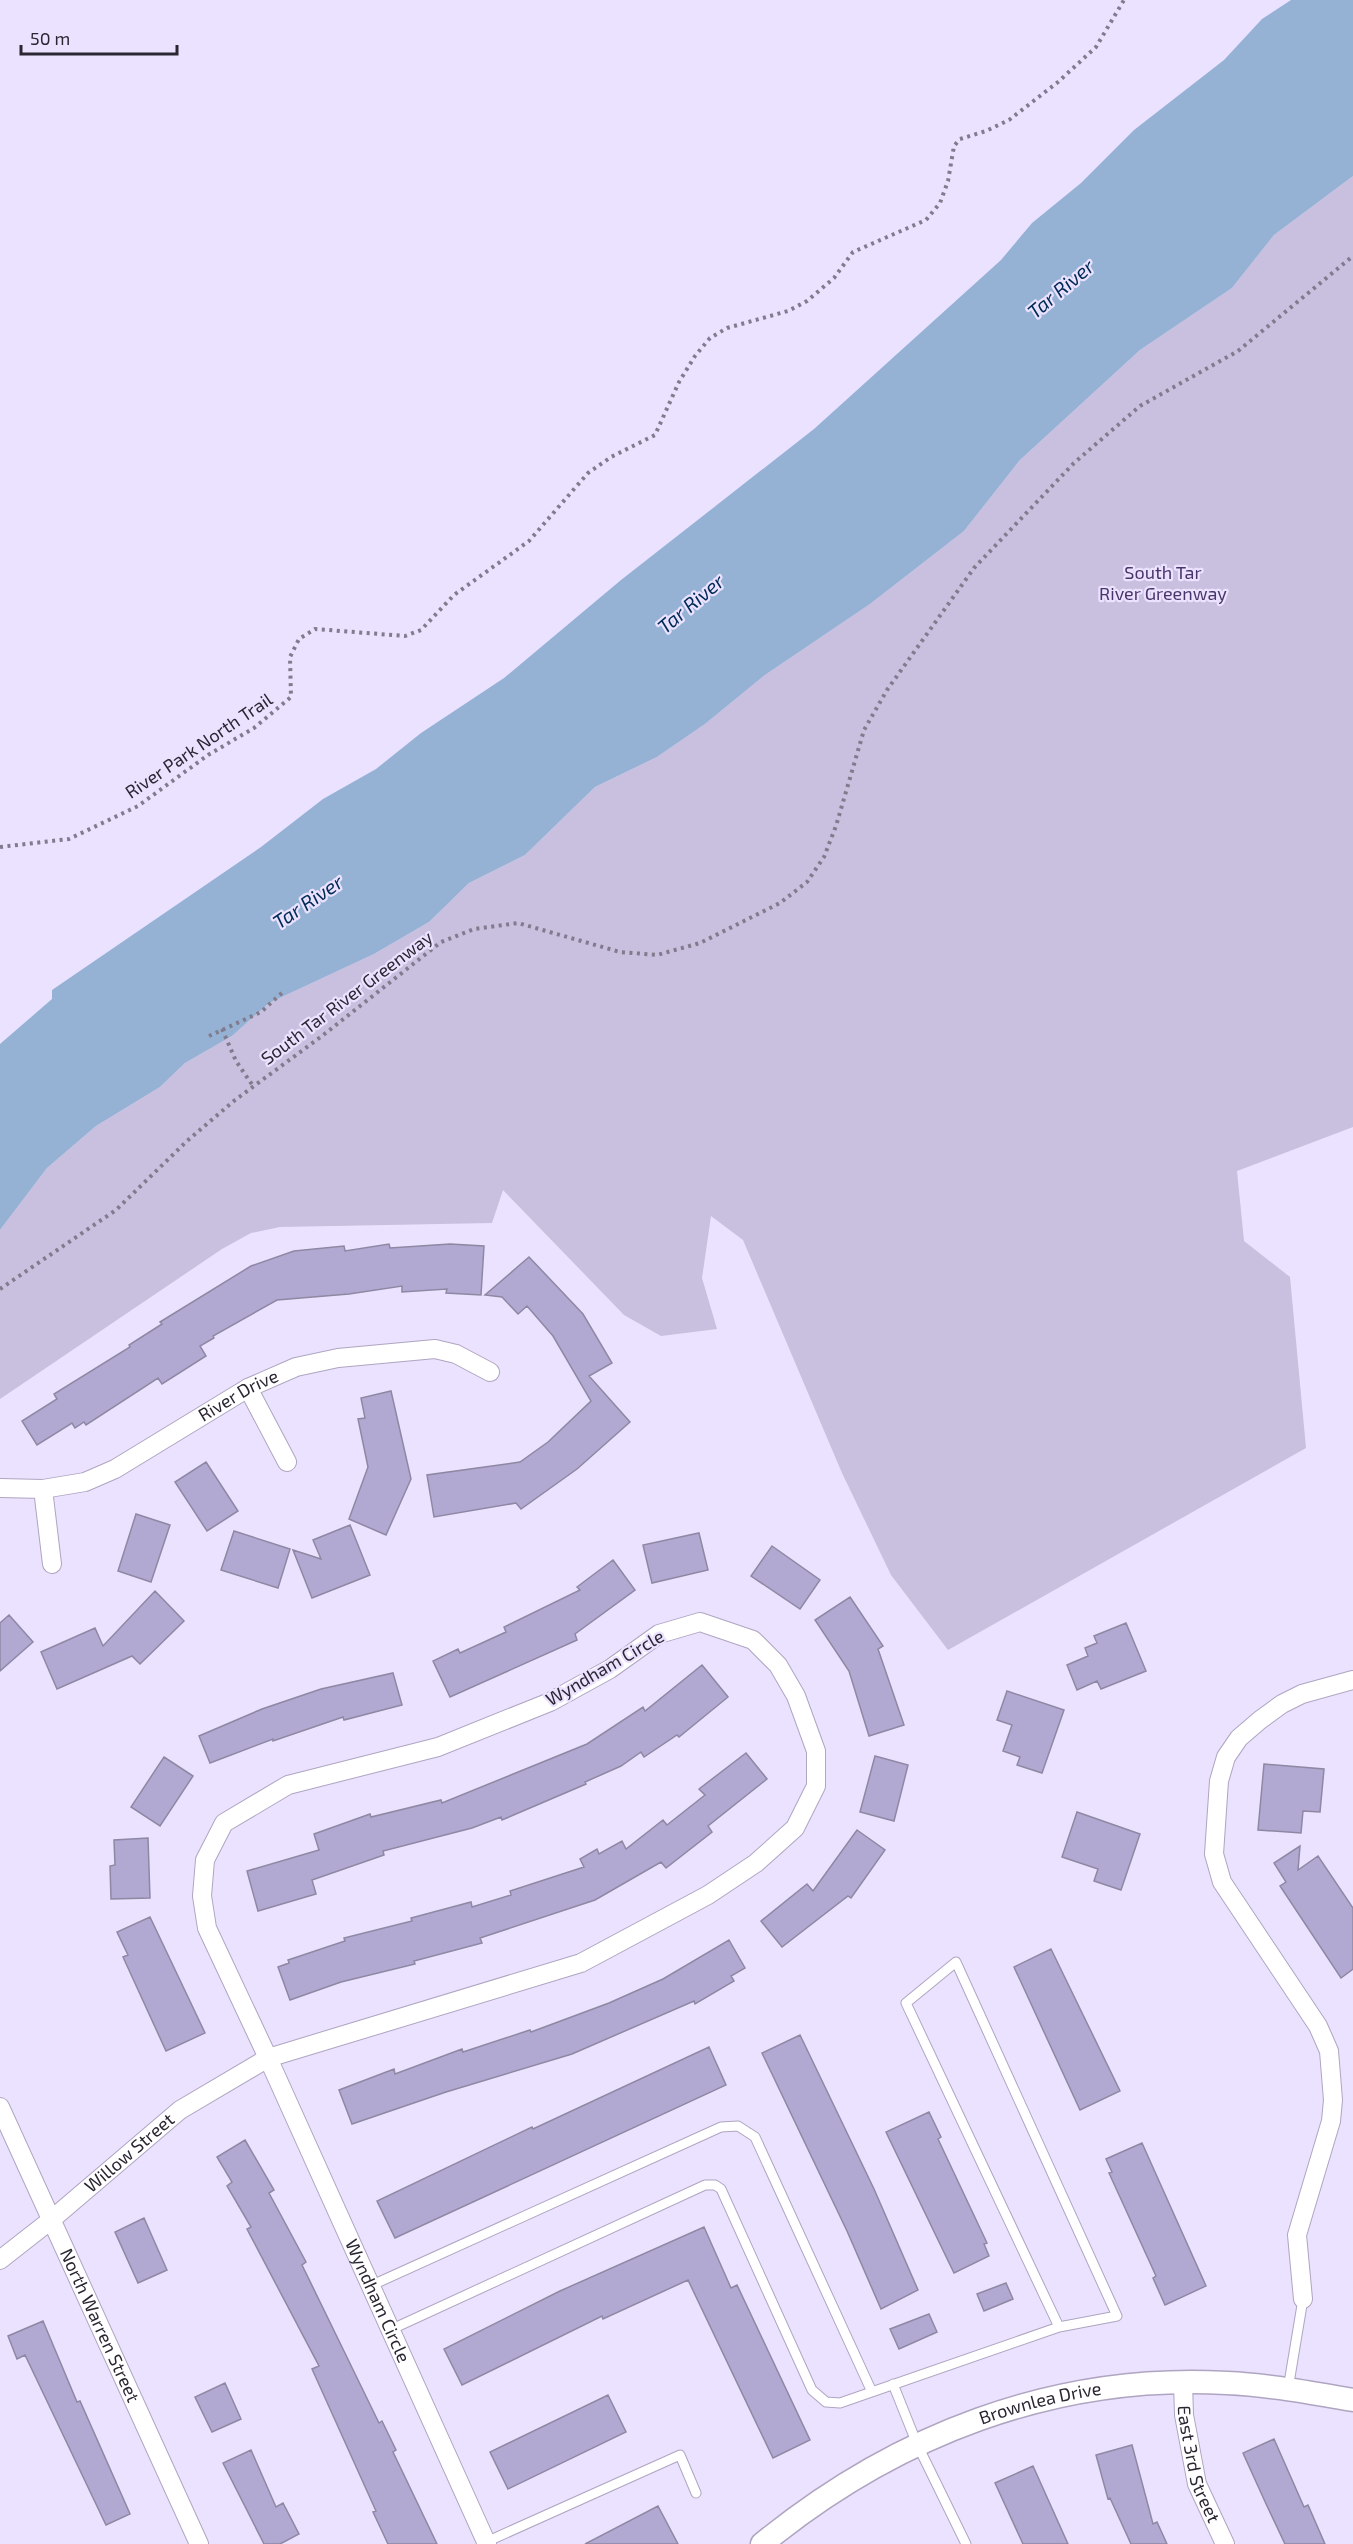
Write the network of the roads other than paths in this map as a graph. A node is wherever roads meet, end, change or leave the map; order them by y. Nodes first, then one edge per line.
1 (490, 1372) dead end
2 (248, 1388) junction
3 (287, 1462) dead end
4 (0, 1488) edge
5 (43, 1489) junction
6 (52, 1564) dead end
7 (1353, 1680) edge
8 (268, 2058) junction
9 (0, 2107) edge
10 (51, 2220) junction
11 (0, 2259) edge
12 (370, 2286) junction
13 (1303, 2299) joint
14 (1059, 2327) junction
15 (390, 2331) junction
16 (1183, 2382) junction
17 (893, 2384) junction
18 (1288, 2389) junction
19 (872, 2392) junction
20 (1353, 2400) edge
21 (917, 2444) junction
22 (696, 2493) dead end
23 (486, 2543) edge
24 (199, 2544) edge
25 (762, 2544) edge
26 (966, 2544) edge
27 (1225, 2544) edge

1 - 2 street, River Drive
2 - 3 street
2 - 5 street, River Drive
4 - 5 street, River Drive
5 - 6 street
7 - 13 street
8 - 8 street, Wyndham Circle
8 - 10 street, Willow Street
8 - 12 street, Wyndham Circle
9 - 10 street, North Warren Street
10 - 11 street, Willow Street
10 - 24 street, North Warren Street
12 - 15 street, Wyndham Circle
12 - 19 lane
13 - 18 lane
14 - 14 lane
14 - 17 lane
15 - 19 lane
15 - 23 street, Wyndham Circle
16 - 18 street, Brownlea Drive
16 - 21 street, Brownlea Drive
16 - 27 street, East 3rd Street
17 - 19 lane
17 - 21 lane
18 - 20 street, Brownlea Drive
21 - 25 street, Brownlea Drive
21 - 26 lane
22 - 23 lane

